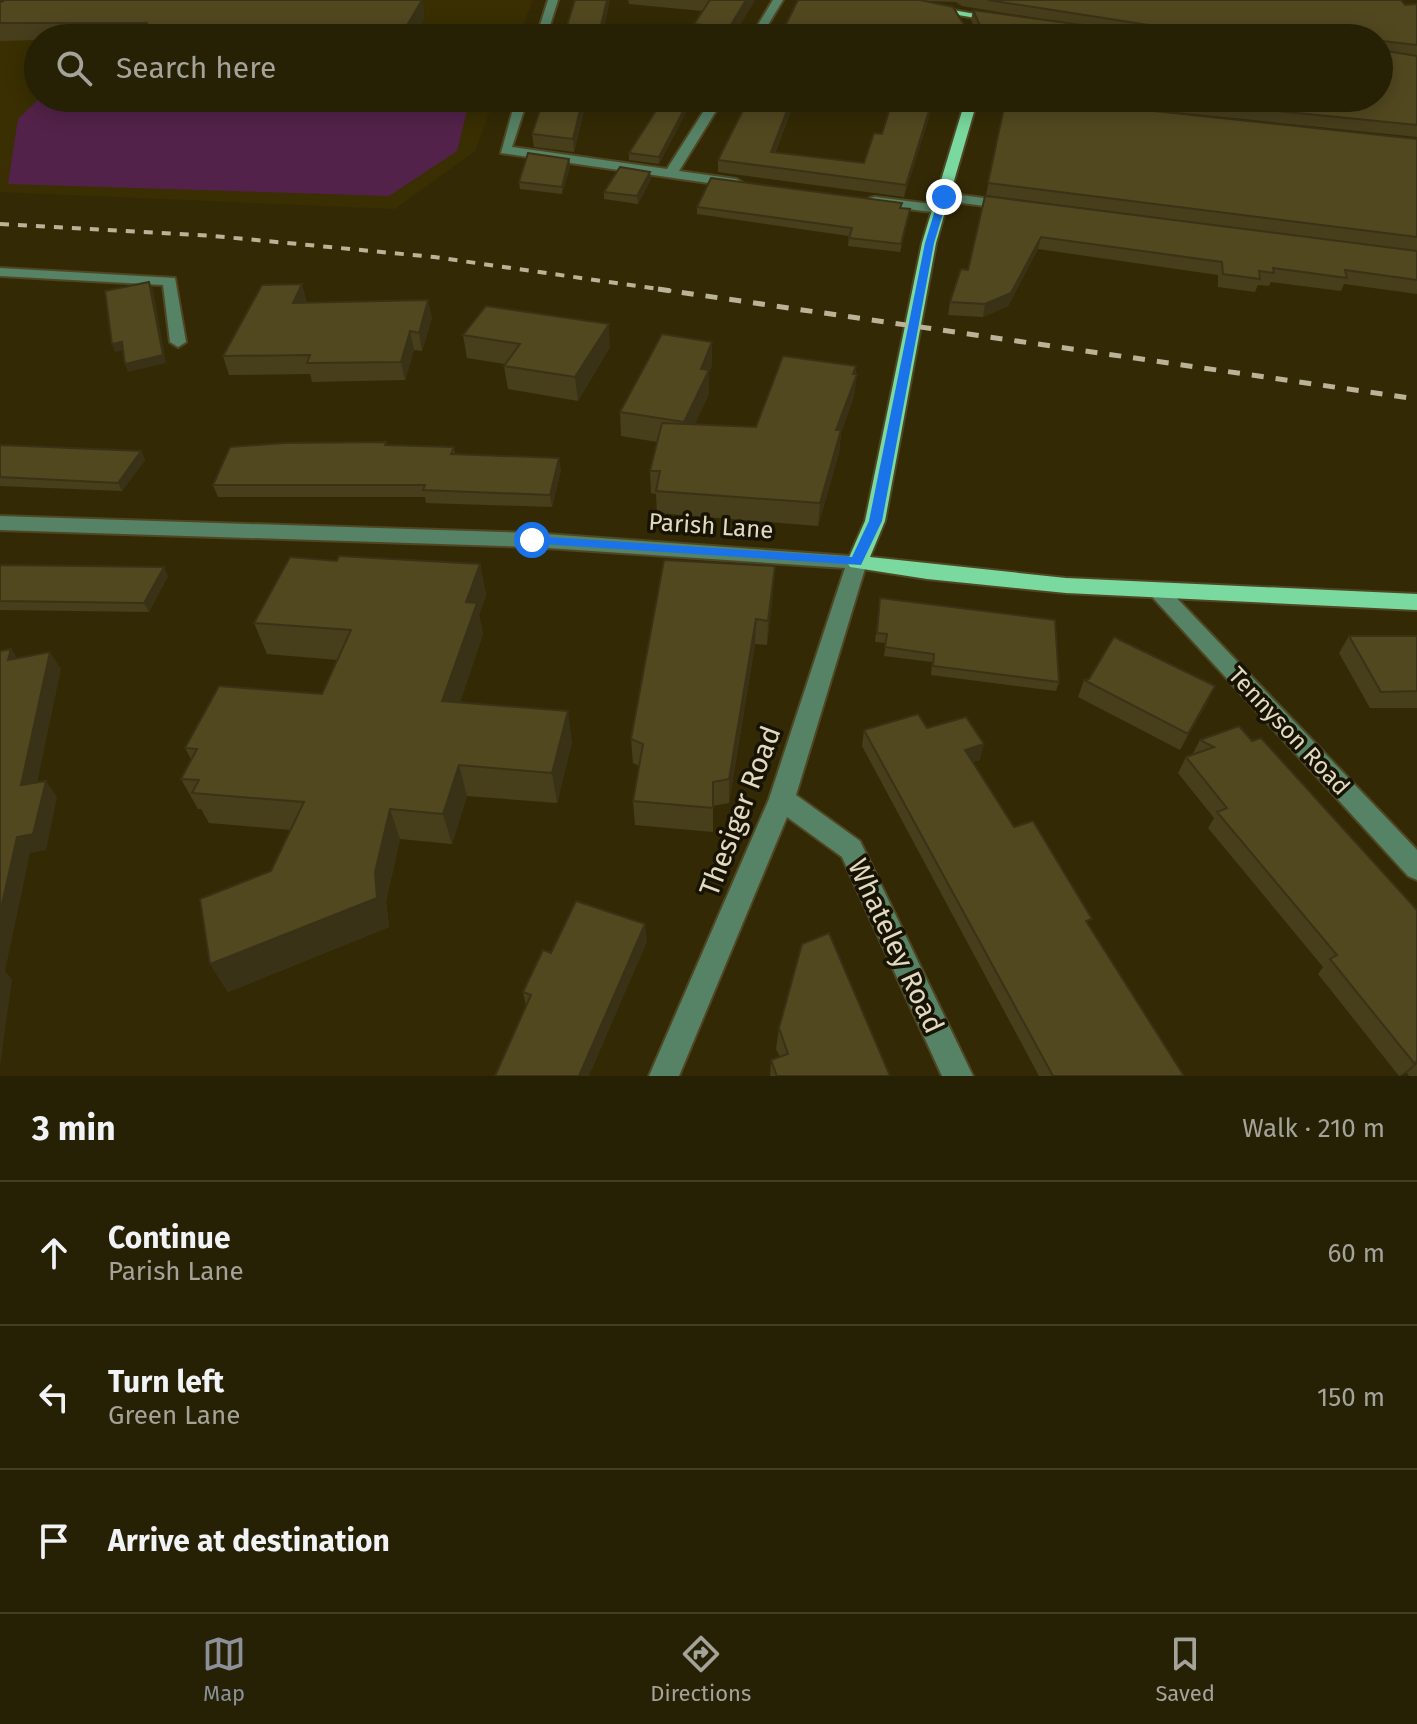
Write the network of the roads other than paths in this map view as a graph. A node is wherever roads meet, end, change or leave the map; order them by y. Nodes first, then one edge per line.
1 (553, 0) edge
2 (778, 0) edge
3 (876, 0) edge
4 (948, 0) edge
5 (958, 13) junction
6 (1015, 21) edge
7 (966, 23) edge
8 (545, 24) edge
9 (763, 24) edge
10 (517, 112) edge
11 (709, 112) edge
12 (968, 112) edge
13 (670, 175) junction
14 (749, 185) edge
15 (860, 199) edge
16 (941, 203) junction
17 (1023, 207) edge
18 (0, 272) edge
19 (178, 342) dead end
20 (0, 523) edge
21 (857, 562) junction
22 (1161, 594) junction
23 (1417, 602) edge
24 (782, 799) junction
25 (1417, 868) edge
26 (664, 1076) edge
27 (958, 1076) edge

1 - 8 street
2 - 9 street
3 - 5 main road
4 - 5 main road
5 - 6 main road
5 - 7 main road
10 - 13 street
11 - 13 street
12 - 16 main road
13 - 14 street
15 - 16 street
16 - 17 street
16 - 21 main road
18 - 19 street
20 - 21 street, Parish Lane
21 - 22 main road, Parish Lane
21 - 24 street, Thesiger Road
22 - 23 main road, Parish Lane
22 - 25 street, Tennyson Road
24 - 26 street, Thesiger Road
24 - 27 street, Whateley Road

